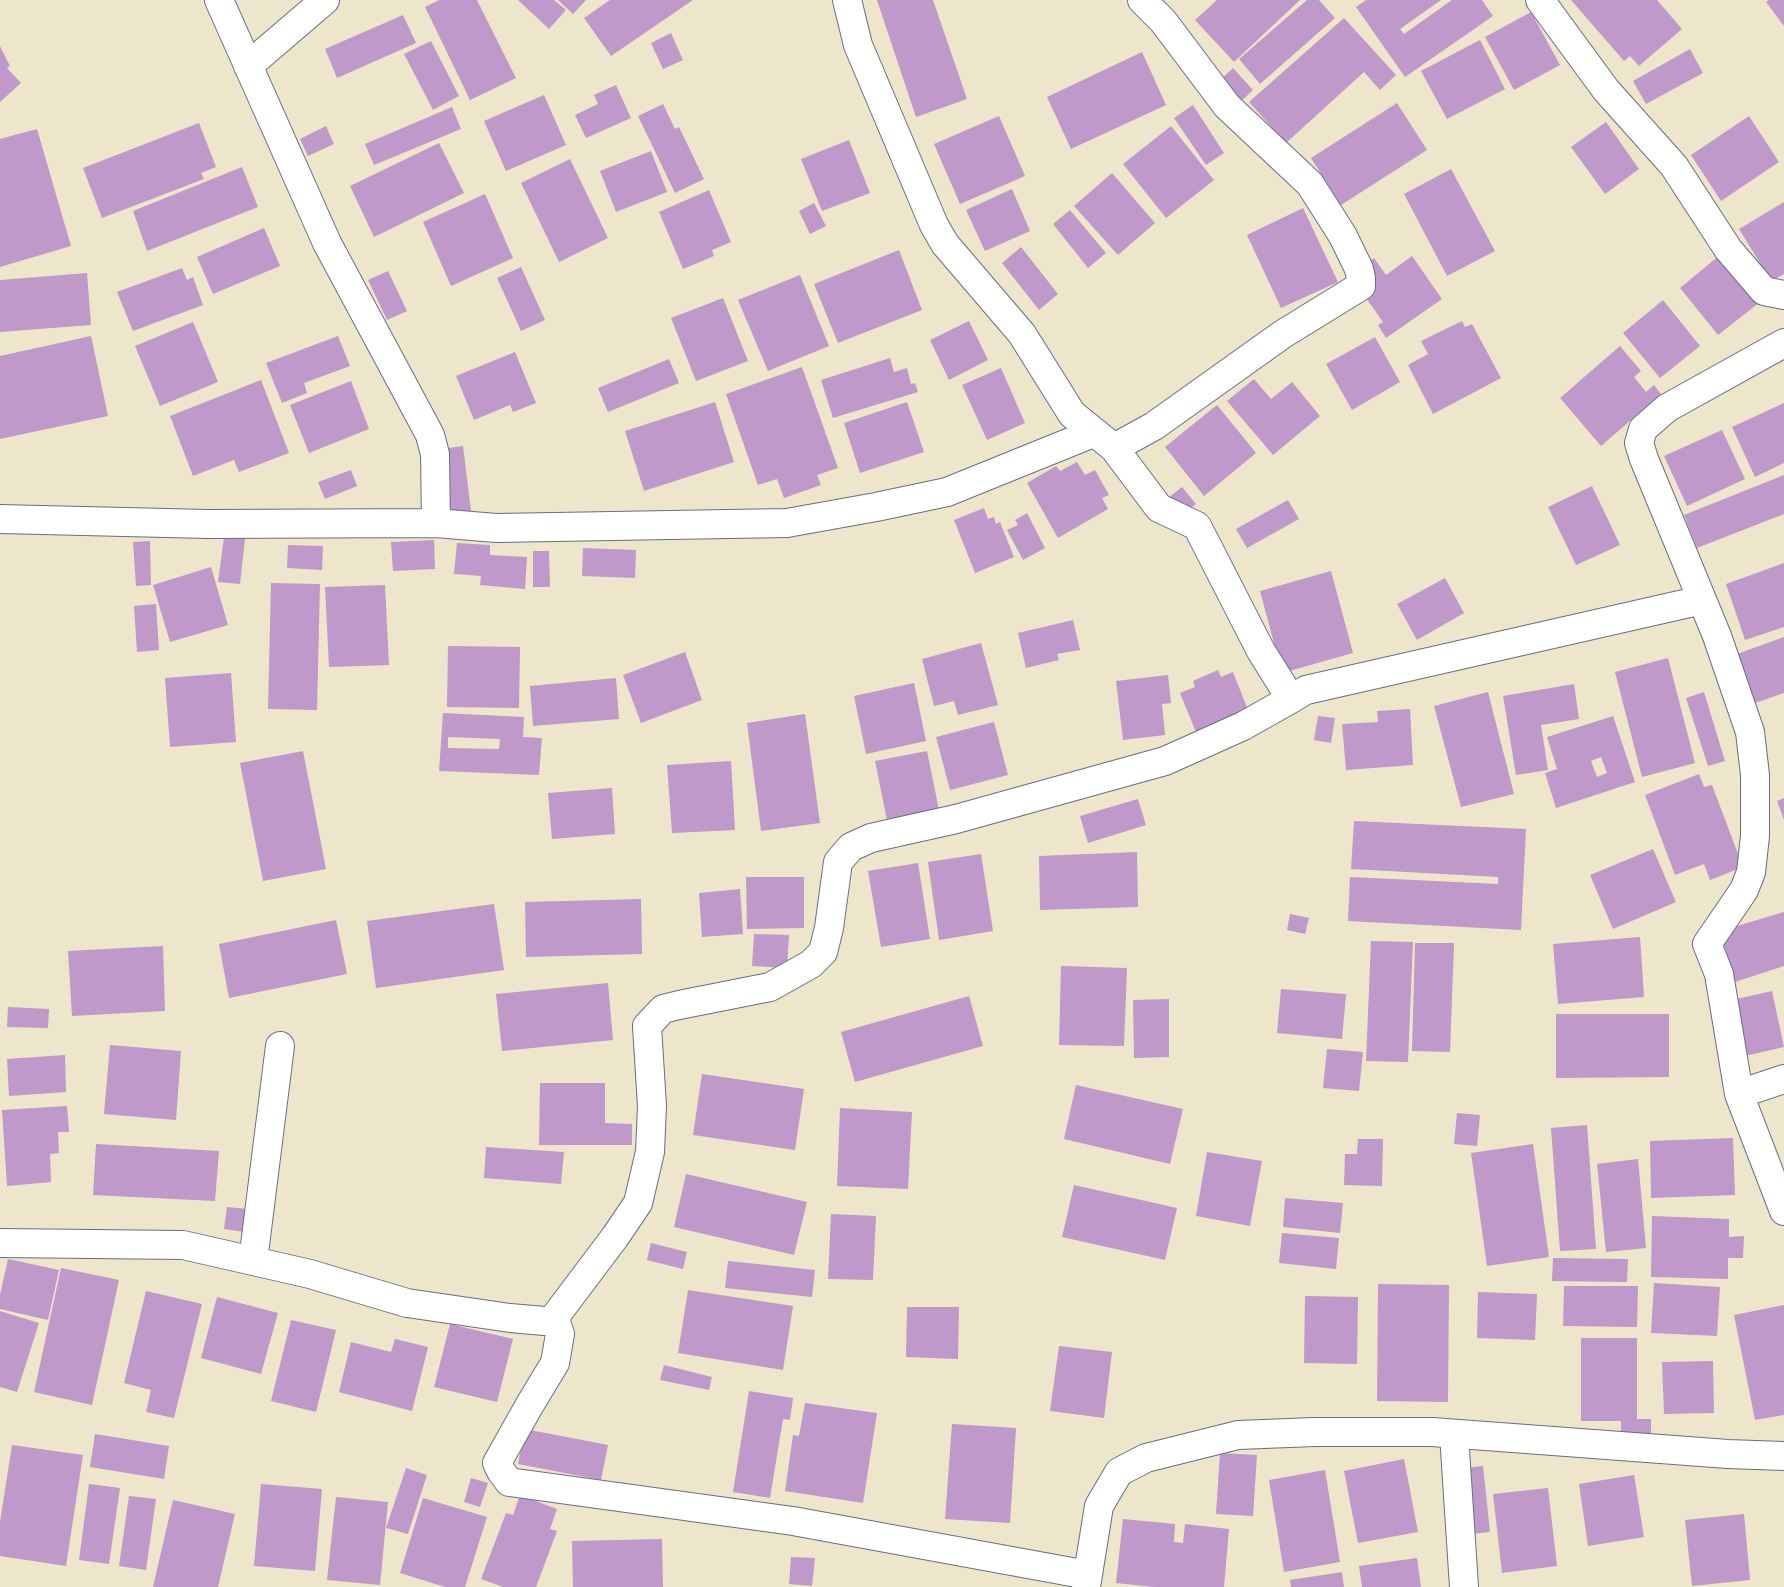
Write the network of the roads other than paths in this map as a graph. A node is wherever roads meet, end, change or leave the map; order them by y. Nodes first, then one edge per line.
1 (219, 0) edge
2 (325, 0) edge
3 (847, 0) edge
4 (1142, 0) edge
5 (1540, 0) edge
6 (248, 66) junction
7 (1784, 296) edge
8 (1784, 343) edge
9 (1103, 440) junction
10 (0, 519) edge
11 (436, 523) junction
12 (1702, 600) junction
13 (1291, 699) junction
14 (280, 1046) dead end
15 (1784, 1079) edge
16 (1739, 1094) junction
17 (1784, 1211) edge
18 (0, 1243) edge
19 (254, 1261) junction
20 (550, 1322) junction
21 (1454, 1434) junction
22 (1784, 1456) edge
23 (1087, 1581) edge
24 (1464, 1587) edge

1 - 6 street
2 - 6 street
3 - 9 street
4 - 9 street
5 - 7 street
6 - 11 street
8 - 12 street
9 - 11 street
9 - 13 street
10 - 11 street
12 - 13 street
12 - 16 street
13 - 20 street
14 - 19 street
15 - 16 street
16 - 17 street
18 - 19 street
19 - 20 street
20 - 23 street
21 - 22 street
21 - 23 street
21 - 24 street

